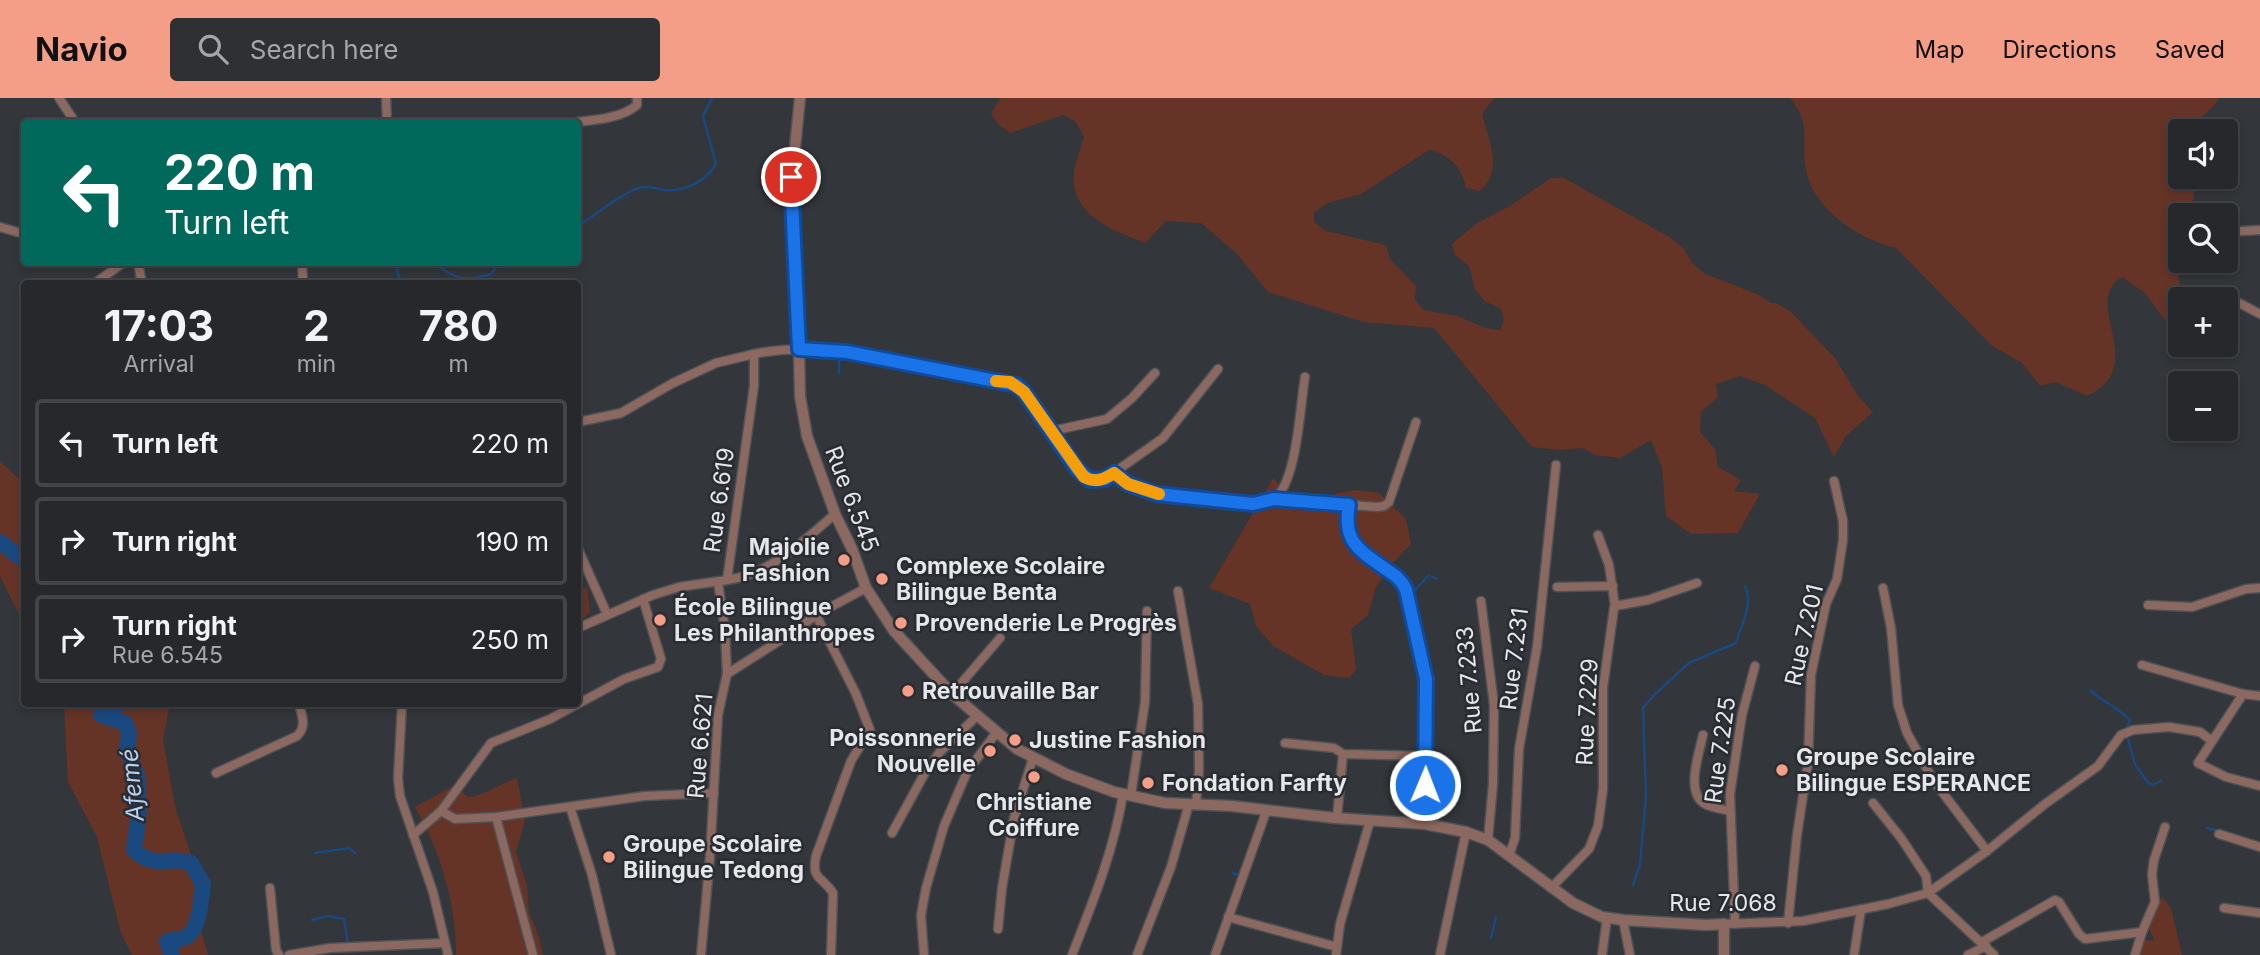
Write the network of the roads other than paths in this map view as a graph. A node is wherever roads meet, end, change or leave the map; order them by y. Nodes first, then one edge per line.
1 (59, 98) edge
2 (386, 98) edge
3 (637, 98) edge
4 (800, 98) edge
5 (73, 119) edge
6 (387, 119) edge
7 (581, 121) edge
8 (0, 227) edge
9 (2260, 230) edge
10 (2238, 231) edge
11 (21, 233) edge
12 (119, 266) edge
13 (99, 280) edge
14 (2238, 302) edge
15 (2260, 314) edge
16 (799, 349) junction
17 (754, 354) junction
18 (1218, 369) dead end
19 (1155, 373) dead end
20 (1304, 377) dead end
21 (581, 421) edge
22 (1416, 422) dead end
23 (1052, 431) junction
24 (1556, 465) dead end
25 (1114, 473) junction
26 (1834, 481) dead end
27 (1274, 499) junction
28 (1349, 505) junction
29 (835, 514) junction
30 (1598, 535) dead end
31 (581, 556) edge
32 (723, 581) junction
33 (1697, 583) dead end
34 (1613, 586) junction
35 (866, 587) junction
36 (1557, 587) dead end
37 (1884, 588) dead end
38 (2260, 589) edge
39 (1178, 590) dead end
40 (643, 599) junction
41 (1481, 601) dead end
42 (2148, 605) dead end
43 (1615, 606) junction
44 (1147, 611) dead end
45 (607, 614) junction
46 (816, 615) junction
47 (581, 627) edge
48 (1000, 638) dead end
49 (2142, 665) dead end
50 (1755, 666) dead end
51 (727, 674) junction
52 (952, 694) junction
53 (2243, 694) junction
54 (2260, 696) edge
55 (581, 702) edge
56 (300, 707) edge
57 (402, 707) edge
58 (572, 707) edge
59 (978, 715) junction
60 (996, 733) junction
61 (1703, 735) dead end
62 (2212, 741) junction
63 (1285, 743) dead end
64 (1343, 754) junction
65 (1426, 756) junction
66 (1033, 758) junction
67 (216, 773) dead end
68 (2260, 786) edge
69 (714, 793) junction
70 (1127, 795) junction
71 (1873, 803) dead end
72 (1192, 804) junction
73 (570, 807) junction
74 (441, 811) junction
75 (1730, 811) junction
76 (1266, 812) junction
77 (496, 817) junction
78 (1338, 818) junction
79 (1370, 821) junction
80 (1425, 824) junction
81 (2165, 827) dead end
82 (1466, 832) junction
83 (892, 833) dead end
84 (2220, 834) dead end
85 (413, 835) junction
86 (1488, 840) junction
87 (2260, 847) edge
88 (1987, 852) junction
89 (1505, 853) junction
90 (270, 888) dead end
91 (1551, 888) junction
92 (1928, 893) junction
93 (2224, 908) dead end
94 (1861, 910) junction
95 (2260, 913) edge
96 (1228, 917) junction
97 (1607, 918) junction
98 (1623, 920) junction
99 (1788, 923) junction
100 (1729, 924) junction
101 (998, 929) dead end
102 (2142, 932) junction
103 (445, 943) junction
104 (1984, 944) junction
105 (1337, 951) edge
106 (331, 952) edge
107 (279, 955) edge
108 (289, 955) edge
109 (448, 955) edge
110 (533, 955) edge
111 (611, 955) edge
112 (701, 955) edge
113 (831, 955) edge
114 (924, 955) edge
115 (1072, 955) edge
116 (1137, 955) edge
117 (1214, 955) edge
118 (1440, 955) edge
119 (1602, 955) edge
120 (1630, 955) edge
121 (1724, 955) edge
122 (1854, 955) edge
123 (1968, 955) edge
124 (1994, 955) edge
125 (2135, 955) edge

1 - 5 street
2 - 6 street
3 - 7 street
4 - 16 street, Rue 6.545
8 - 11 street
9 - 10 street
12 - 13 street
14 - 15 street
16 - 17 street
16 - 23 street
16 - 29 street, Rue 6.545
17 - 21 street
17 - 32 street, Rue 6.619
18 - 25 street
19 - 23 street
20 - 27 street
22 - 28 street
23 - 25 street
24 - 89 street, Rue 7.231
25 - 27 street
26 - 99 street, Rue 7.201
27 - 28 street
28 - 65 street
29 - 32 street
29 - 35 street, Rue 6.545
30 - 34 street, Rue 7.229
31 - 45 street
32 - 40 street, Rue 6.619
32 - 51 street, Rue 6.621
33 - 43 street
34 - 36 street
34 - 43 street, Rue 7.229
35 - 46 street
35 - 52 street, Rue 6.545
37 - 88 street
38 - 42 street
39 - 72 street
40 - 45 street, Rue 6.619
40 - 55 street
41 - 86 street, Rue 7.233
43 - 91 street, Rue 7.229
44 - 70 street
45 - 47 street, Rue 6.619
46 - 51 street
46 - 113 street
48 - 52 street
49 - 53 street
50 - 75 street, Rue 7.225
51 - 69 street, Rue 6.621
52 - 59 street, Rue 6.545
53 - 54 street
53 - 62 street
56 - 67 street
57 - 85 street
58 - 74 street
59 - 60 street, Rue 6.545
59 - 83 street
60 - 66 street, Rue 6.545
60 - 114 street
61 - 75 street
62 - 68 street
62 - 88 street, Rue 7.068
63 - 64 street
64 - 65 street
64 - 78 street
65 - 80 street
66 - 70 street, Rue 6.545
66 - 101 street
69 - 73 street
69 - 112 street, Rue 6.621
70 - 72 street, Rue 6.545
70 - 115 street
71 - 92 street
72 - 76 street, Rue 7.068
72 - 116 street
73 - 77 street
73 - 111 street
74 - 77 street
74 - 85 street
75 - 100 street, Rue 7.225
76 - 78 street, Rue 7.068
76 - 96 street
77 - 110 street
78 - 79 street, Rue 7.068
79 - 80 street, Rue 7.068
79 - 105 street
80 - 82 street, Rue 7.068
81 - 102 street
82 - 86 street, Rue 7.068
82 - 118 street
84 - 87 street
85 - 103 street
86 - 89 street, Rue 7.068
88 - 92 street, Rue 7.068
89 - 91 street, Rue 7.068
90 - 107 street
91 - 97 street, Rue 7.068
92 - 94 street, Rue 7.068
92 - 104 street
93 - 95 street
94 - 99 street, Rue 7.068
94 - 122 street
96 - 105 street
96 - 117 street
97 - 98 street, Rue 7.068
97 - 119 street
98 - 100 street, Rue 7.068
98 - 120 street
99 - 100 street, Rue 7.068
100 - 121 street
102 - 104 street
102 - 125 street
103 - 106 street
103 - 109 street
104 - 123 street
104 - 124 street
106 - 108 street

